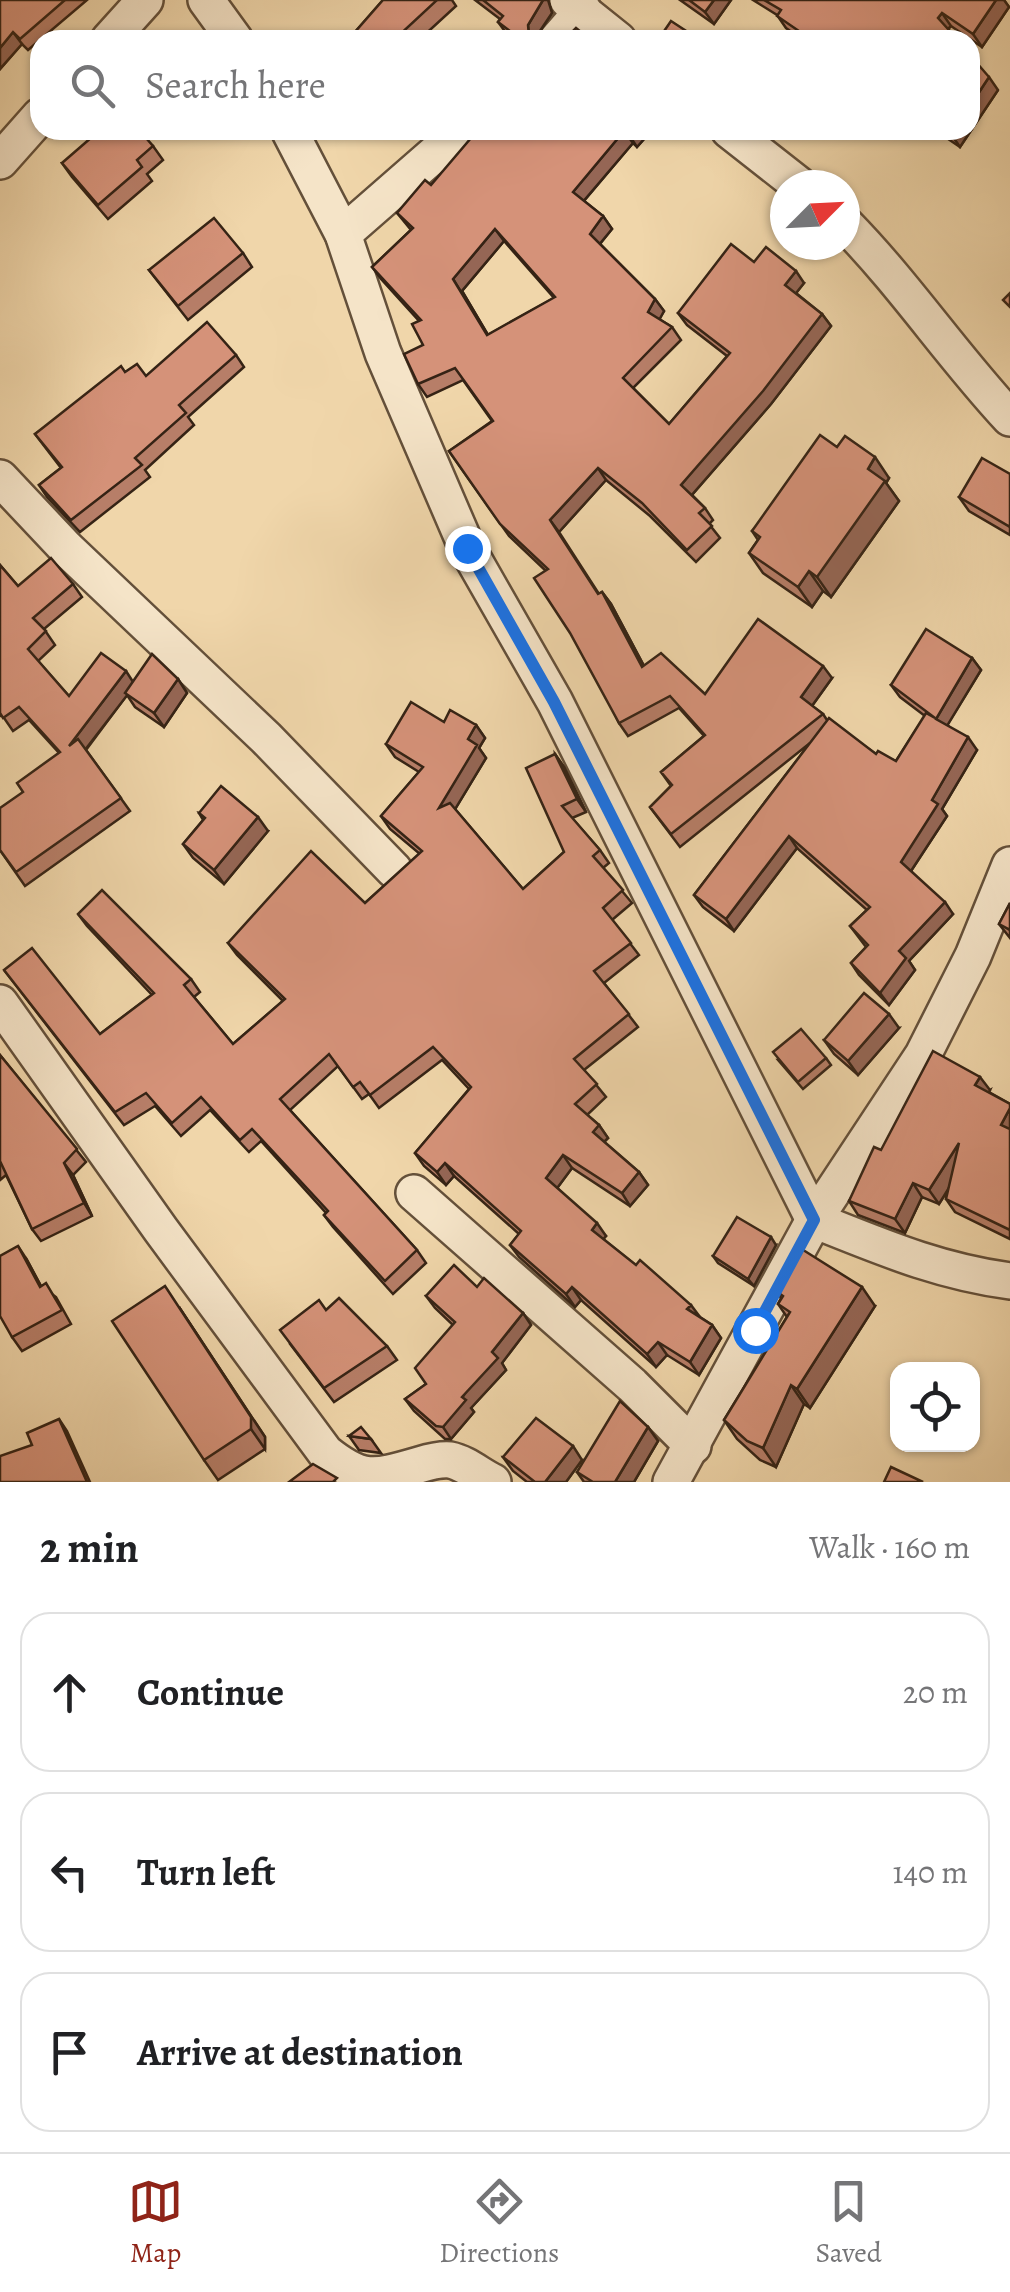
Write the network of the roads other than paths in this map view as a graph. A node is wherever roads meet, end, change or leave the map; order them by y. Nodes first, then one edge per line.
1 (145, 0) edge
2 (206, 0) edge
3 (575, 5) edge
4 (118, 30) edge
5 (228, 30) edge
6 (562, 30) edge
7 (606, 30) edge
8 (30, 127) edge
9 (294, 140) edge
10 (450, 140) edge
11 (742, 140) edge
12 (0, 161) edge
13 (780, 170) edge
14 (342, 234) junction
15 (860, 239) edge
16 (1010, 418) edge
17 (0, 478) edge
18 (1010, 864) edge
19 (394, 870) edge
20 (0, 1003) edge
21 (414, 1193) dead end
22 (814, 1220) junction
23 (1010, 1281) edge
24 (693, 1446) junction
25 (493, 1482) edge
26 (671, 1482) edge

1 - 4 street
2 - 5 street
3 - 6 street
3 - 7 street
8 - 12 street
9 - 14 street
10 - 14 street
11 - 13 street
14 - 22 street
15 - 16 street
17 - 19 street
18 - 22 street
20 - 25 street
21 - 24 street
22 - 23 street
22 - 24 street
24 - 26 street

